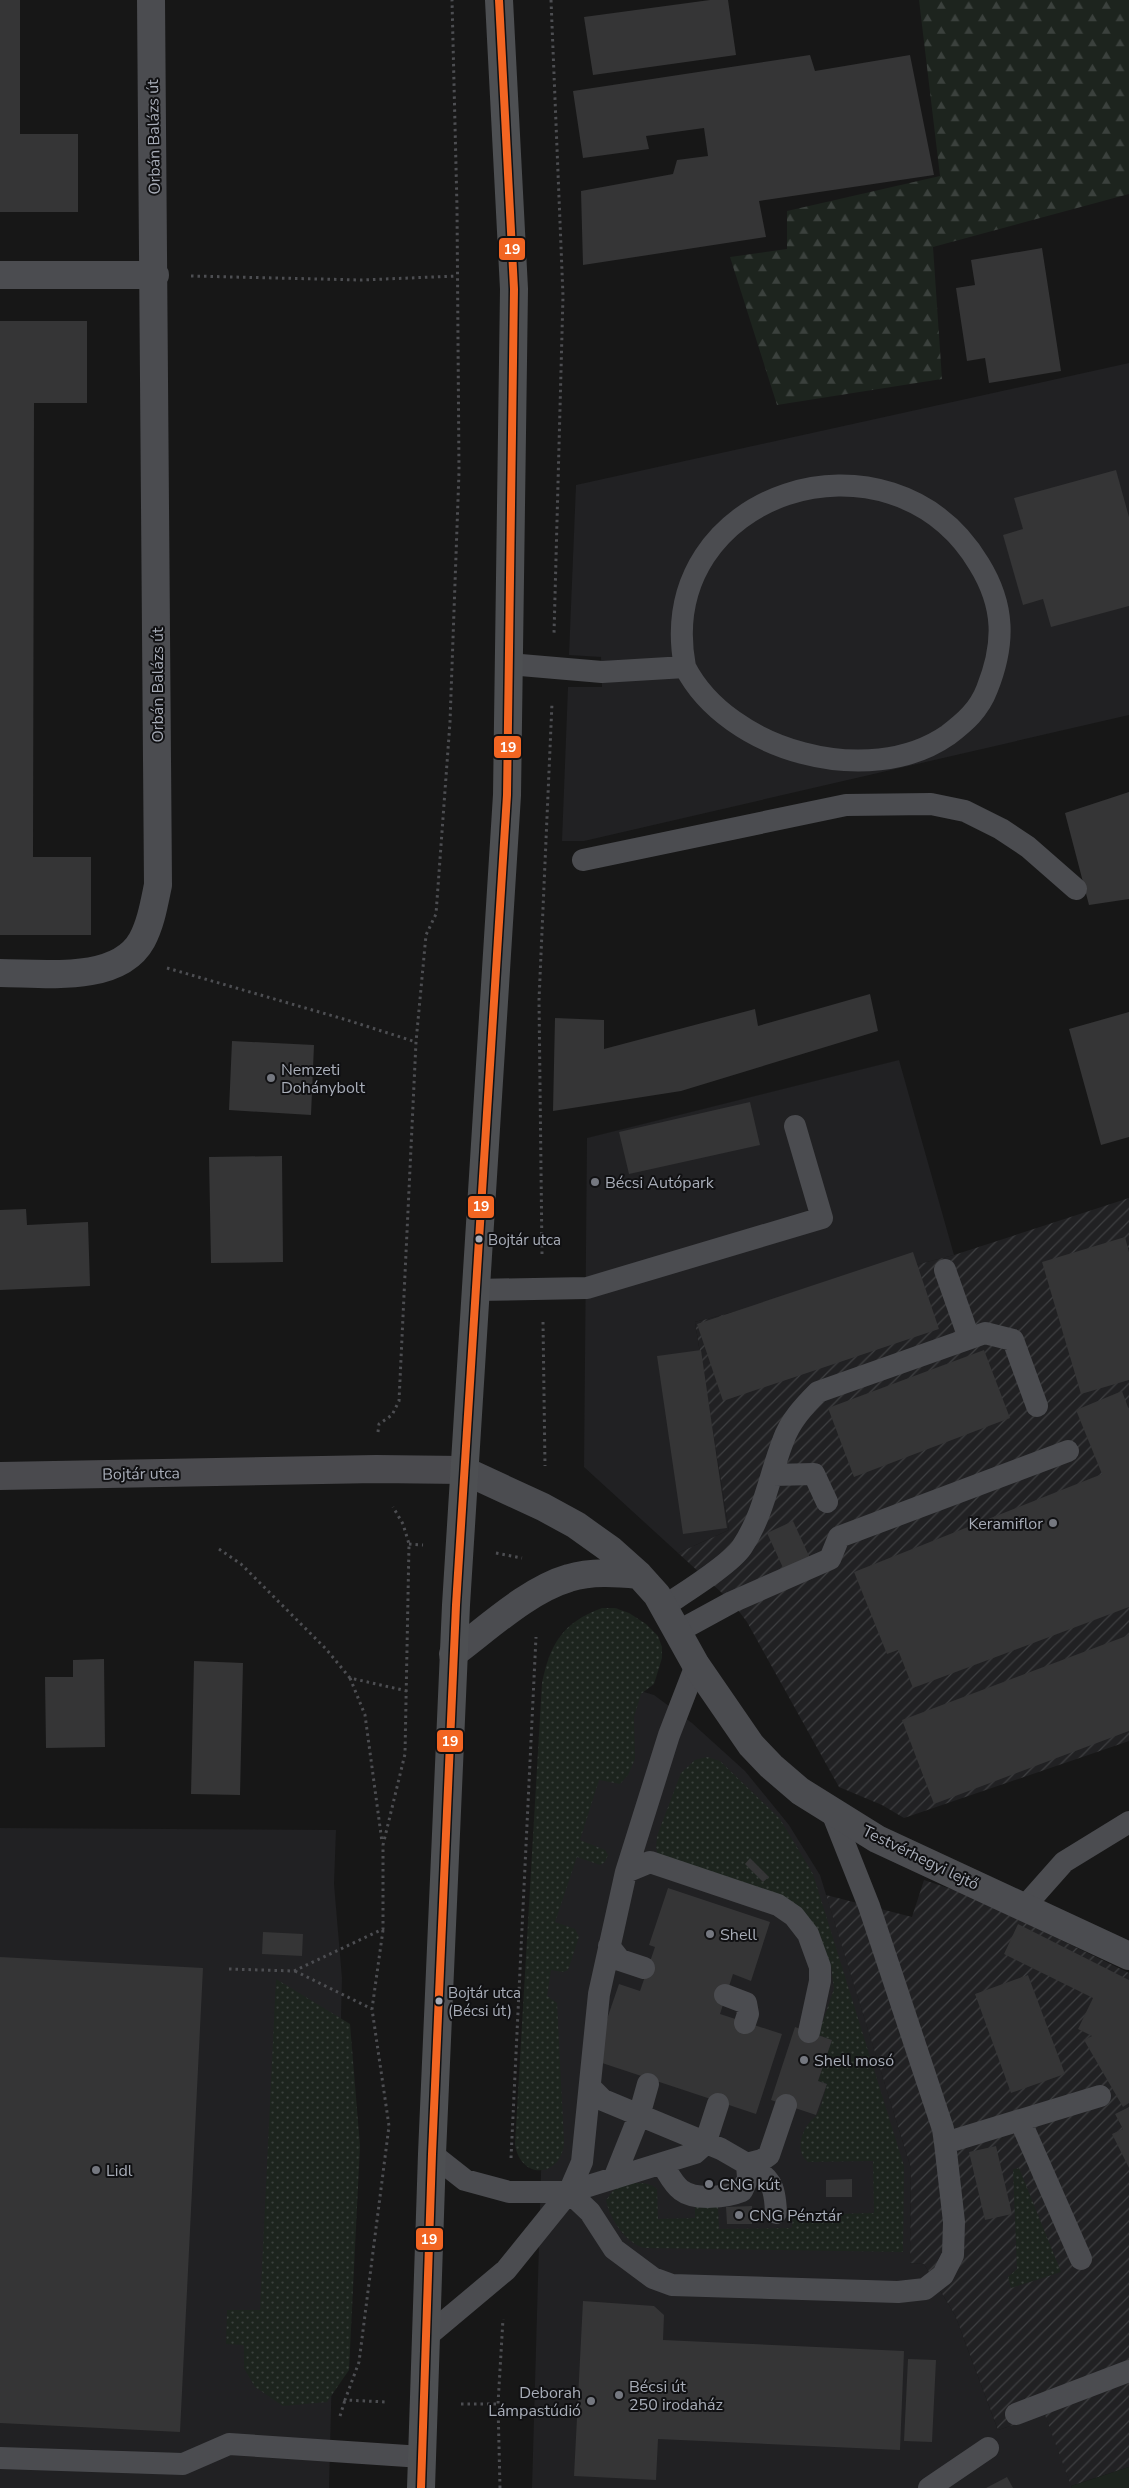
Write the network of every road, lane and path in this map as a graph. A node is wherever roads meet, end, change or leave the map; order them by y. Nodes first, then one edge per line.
1 (151, 0) edge
2 (452, 0) edge
3 (499, 0) edge
4 (551, 0) edge
5 (0, 275) edge
6 (154, 275) junction
7 (212, 276) dead end
8 (458, 276) junction
9 (510, 664) junction
10 (684, 667) junction
11 (553, 668) junction
12 (583, 860) dead end
13 (1076, 889) dead end
14 (126, 956) junction
15 (0, 973) edge
16 (416, 1042) junction
17 (795, 1126) dead end
18 (945, 1270) dead end
19 (543, 1289) junction
20 (475, 1290) junction
21 (969, 1338) junction
22 (1037, 1406) dead end
23 (1068, 1451) dead end
24 (376, 1469) junction
25 (463, 1470) junction
26 (772, 1475) junction
27 (0, 1476) edge
28 (827, 1502) dead end
29 (543, 1506) junction
30 (219, 1549) dead end
31 (639, 1575) junction
32 (539, 1591) junction
33 (663, 1607) junction
34 (677, 1632) junction
35 (454, 1654) junction
36 (696, 1665) junction
37 (350, 1678) junction
38 (407, 1691) junction
39 (831, 1810) junction
40 (1129, 1822) edge
41 (383, 1845) junction
42 (626, 1872) junction
43 (1025, 1906) junction
44 (383, 1929) junction
45 (609, 1946) junction
46 (1129, 1956) edge
47 (644, 1968) dead end
48 (229, 1969) dead end
49 (294, 1971) junction
50 (725, 1994) dead end
51 (372, 2009) junction
52 (745, 2023) dead end
53 (809, 2032) dead end
54 (648, 2084) dead end
55 (590, 2087) junction
56 (1100, 2096) dead end
57 (718, 2104) dead end
58 (786, 2105) dead end
59 (639, 2116) junction
60 (1020, 2120) junction
61 (945, 2143) junction
62 (705, 2144) junction
63 (432, 2154) junction
64 (662, 2164) junction
65 (747, 2164) junction
66 (615, 2176) junction
67 (509, 2192) junction
68 (569, 2192) junction
69 (776, 2213) dead end
70 (1081, 2259) dead end
71 (506, 2270) junction
72 (426, 2337) junction
73 (1129, 2371) edge
74 (424, 2404) junction
75 (498, 2404) junction
76 (1016, 2414) dead end
77 (988, 2448) dead end
78 (422, 2457) junction
79 (0, 2458) edge
80 (421, 2488) edge
81 (500, 2488) edge
82 (929, 2488) edge

1 - 6 street, Orbán Balázs út
2 - 8 path
3 - 9 main road
4 - 11 path
5 - 6 street
6 - 14 street, Orbán Balázs út
7 - 8 path
8 - 16 path
9 - 11 lane
9 - 20 main road
10 - 10 lane
10 - 11 lane
11 - 19 path
12 - 13 lane
14 - 15 street, Orbán Balázs út
14 - 16 path
16 - 24 path
17 - 19 lane
18 - 21 lane
19 - 20 lane
19 - 29 path
20 - 25 main road
21 - 22 lane
21 - 26 lane
23 - 34 lane
24 - 25 street, Bojtár utca
24 - 27 street, Bojtár utca
24 - 38 path
25 - 29 street, Testvérhegyi lejtő
25 - 35 main road
26 - 28 lane
26 - 33 lane
29 - 31 street, Testvérhegyi lejtő
30 - 37 path
31 - 32 street
31 - 33 street, Testvérhegyi lejtő
32 - 35 street
32 - 67 path
33 - 34 street, Testvérhegyi lejtő
34 - 36 street, Testvérhegyi lejtő
35 - 63 main road
36 - 39 street, Testvérhegyi lejtő
36 - 42 lane
37 - 38 path
37 - 41 path
38 - 41 path
39 - 43 street, Testvérhegyi lejtő
39 - 61 lane
40 - 43 lane
41 - 44 path
42 - 45 lane
42 - 53 lane
43 - 46 street, Testvérhegyi lejtő
44 - 49 path
44 - 51 path
45 - 47 lane
45 - 55 lane
48 - 49 path
49 - 51 path
50 - 52 lane
51 - 74 path
54 - 59 lane
55 - 59 lane
55 - 68 lane
56 - 60 lane
57 - 62 lane
58 - 65 lane
59 - 62 lane
59 - 66 lane
60 - 61 lane
60 - 70 lane
61 - 68 lane
62 - 64 lane
62 - 65 lane
63 - 67 lane
63 - 72 main road
64 - 65 lane
64 - 66 lane
65 - 69 lane
66 - 68 lane
67 - 68 lane
68 - 71 lane
71 - 72 lane
71 - 75 path
72 - 74 main road
73 - 76 lane
74 - 75 path
74 - 78 main road
75 - 81 path
77 - 82 lane
78 - 79 lane
78 - 80 main road

